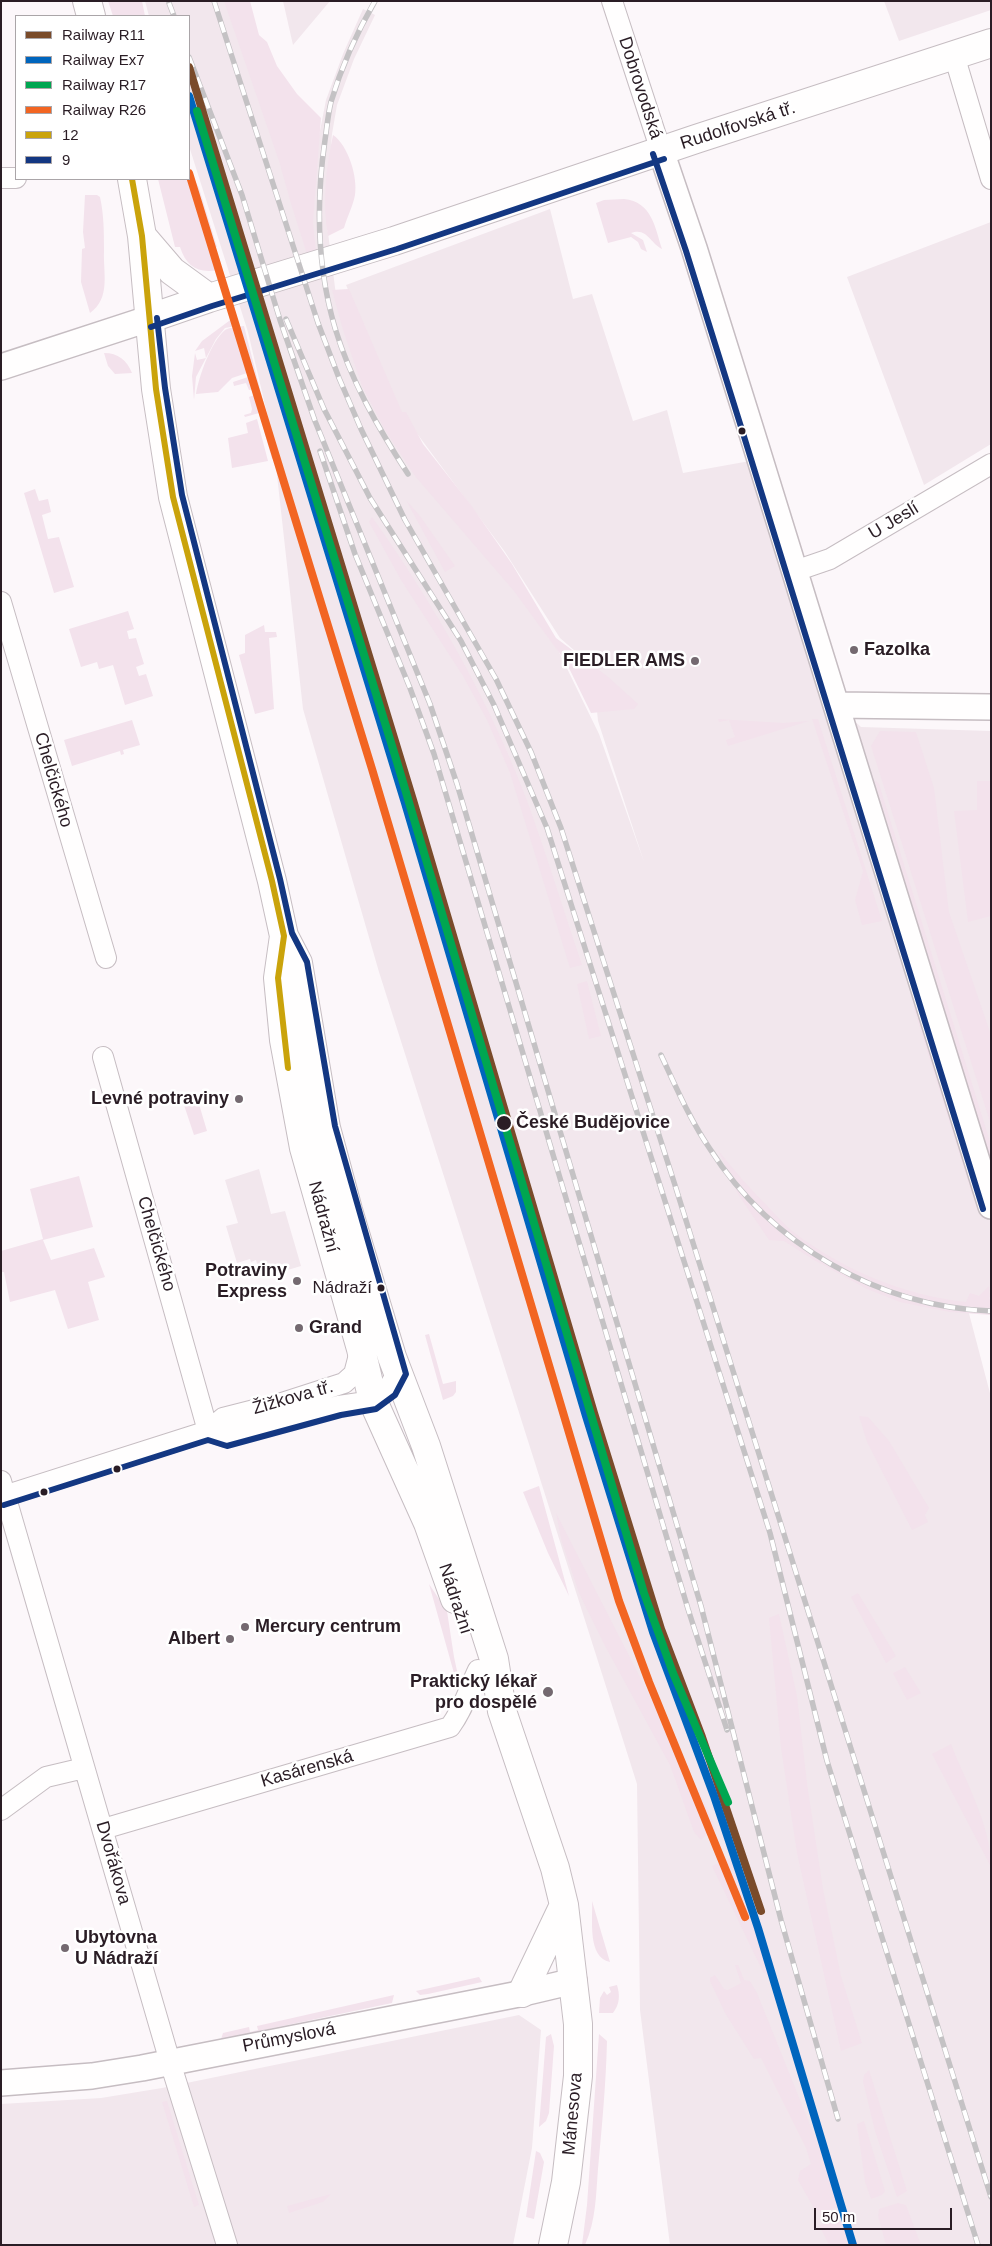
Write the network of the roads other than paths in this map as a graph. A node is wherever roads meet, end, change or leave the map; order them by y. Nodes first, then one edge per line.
1 (87, 1) edge
2 (612, 1) edge
3 (91, 15) edge
4 (991, 43) edge
5 (954, 55) junction
6 (661, 151) junction
7 (1, 178) edge
8 (15, 178) edge
9 (991, 179) edge
10 (132, 180) edge
11 (142, 236) junction
12 (209, 298) junction
13 (148, 319) junction
14 (1, 366) edge
15 (991, 464) edge
16 (795, 571) junction
17 (1, 602) edge
18 (837, 705) junction
19 (991, 708) edge
20 (284, 936) junction
21 (106, 958) dead end
22 (103, 1057) dead end
23 (991, 1206) edge
24 (361, 1349) junction
25 (397, 1372) junction
26 (373, 1401) junction
27 (208, 1431) junction
28 (3, 1491) edge
29 (478, 1670) junction
30 (502, 1711) junction
31 (84, 1768) junction
32 (1, 1810) edge
33 (103, 1829) junction
34 (564, 1905) junction
35 (574, 1981) junction
36 (522, 1993) junction
37 (170, 2062) junction
38 (1, 2083) edge
39 (227, 2245) edge
40 (553, 2245) edge

1 - 3 main road
2 - 6 street, Dobrovodská
4 - 5 main road, Rudolfovská tř.
5 - 6 main road, Rudolfovská tř.
5 - 9 street
6 - 12 main road, Rudolfovská tř.
6 - 16 street, Dobrovodská
7 - 8 street
10 - 11 main road, Nádražní
11 - 12 main road
11 - 13 main road, Nádražní
12 - 13 main road, Rudolfovská tř.
13 - 14 street, Rudolfovská tř.
13 - 20 main road, Nádražní
15 - 16 street, U Jeslí
16 - 18 street, Dobrovodská
17 - 21 street, Chelčického
18 - 19 street
18 - 23 street, Dobrovodská
20 - 24 main road, Nádražní
20 - 25 main road, Nádražní
22 - 27 street, Chelčického
24 - 26 main road, Nádražní
24 - 27 street, Žižkova tř.
25 - 26 street
25 - 30 main road, Nádražní
26 - 27 street, Žižkova tř.
26 - 29 main road, Nádražní
27 - 28 street, Žižkova tř.
28 - 31 street, Dvořákova
29 - 30 main road, Nádražní
29 - 33 street, Kasárenská
30 - 34 main road, Nádražní
31 - 32 street
31 - 33 street, Dvořákova
33 - 37 street, Dvořákova
34 - 35 main road, Nádražní
34 - 36 main road
35 - 36 street, Průmyslová
35 - 40 main road, Mánesova
36 - 37 street, Průmyslová
37 - 38 street, Průmyslová
37 - 39 street, Dvořákova

